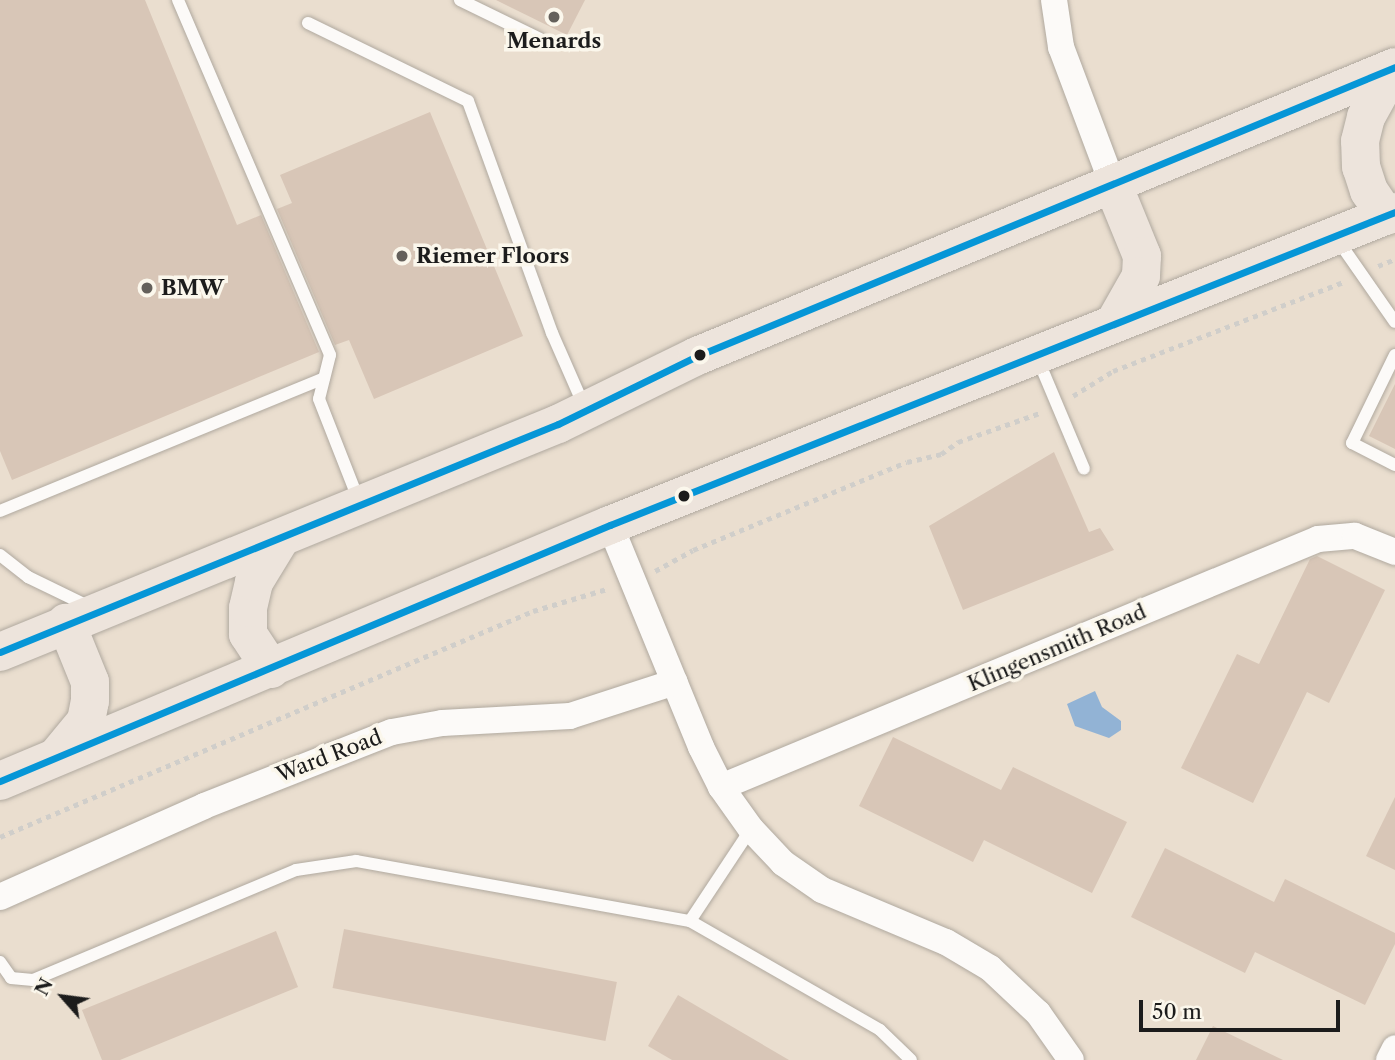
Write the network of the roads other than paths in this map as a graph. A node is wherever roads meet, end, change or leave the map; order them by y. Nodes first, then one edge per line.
1 (177, 0) edge
2 (460, 0) edge
3 (1054, 0) edge
4 (308, 23) dead end
5 (540, 39) dead end
6 (1394, 67) edge
7 (1113, 185) junction
8 (1390, 214) edge
9 (1335, 235) junction
10 (1115, 322) junction
11 (1395, 322) edge
12 (1036, 354) junction
13 (1395, 355) edge
14 (324, 378) junction
15 (587, 411) junction
16 (1395, 465) edge
17 (1084, 469) dead end
18 (360, 505) junction
19 (0, 511) edge
20 (610, 525) junction
21 (281, 538) junction
22 (1395, 552) edge
23 (0, 555) edge
24 (81, 617) junction
25 (0, 652) edge
26 (271, 669) junction
27 (675, 682) junction
28 (57, 756) junction
29 (0, 781) edge
30 (721, 787) junction
31 (751, 829) junction
32 (0, 897) edge
33 (690, 921) junction
34 (0, 962) edge
35 (1395, 1048) edge
36 (911, 1060) edge
37 (1071, 1060) edge
38 (1389, 1060) edge

1 - 14 lane
2 - 5 lane
3 - 7 street
4 - 15 lane
6 - 7 highway
6 - 8 highway
7 - 10 highway
7 - 15 highway
8 - 9 highway
9 - 10 highway
9 - 11 lane
10 - 12 highway
12 - 17 lane
12 - 20 highway
13 - 16 lane
14 - 18 lane
14 - 19 lane
15 - 18 highway
18 - 21 highway
20 - 26 highway
20 - 27 street
21 - 24 highway
21 - 26 highway
22 - 30 street, Klingensmith Road
23 - 24 lane
24 - 25 highway
24 - 28 highway
26 - 28 highway
27 - 30 street
27 - 32 street, Ward Road
28 - 29 highway
30 - 31 street
31 - 33 lane
31 - 37 street
33 - 34 lane
33 - 36 lane
35 - 38 street

